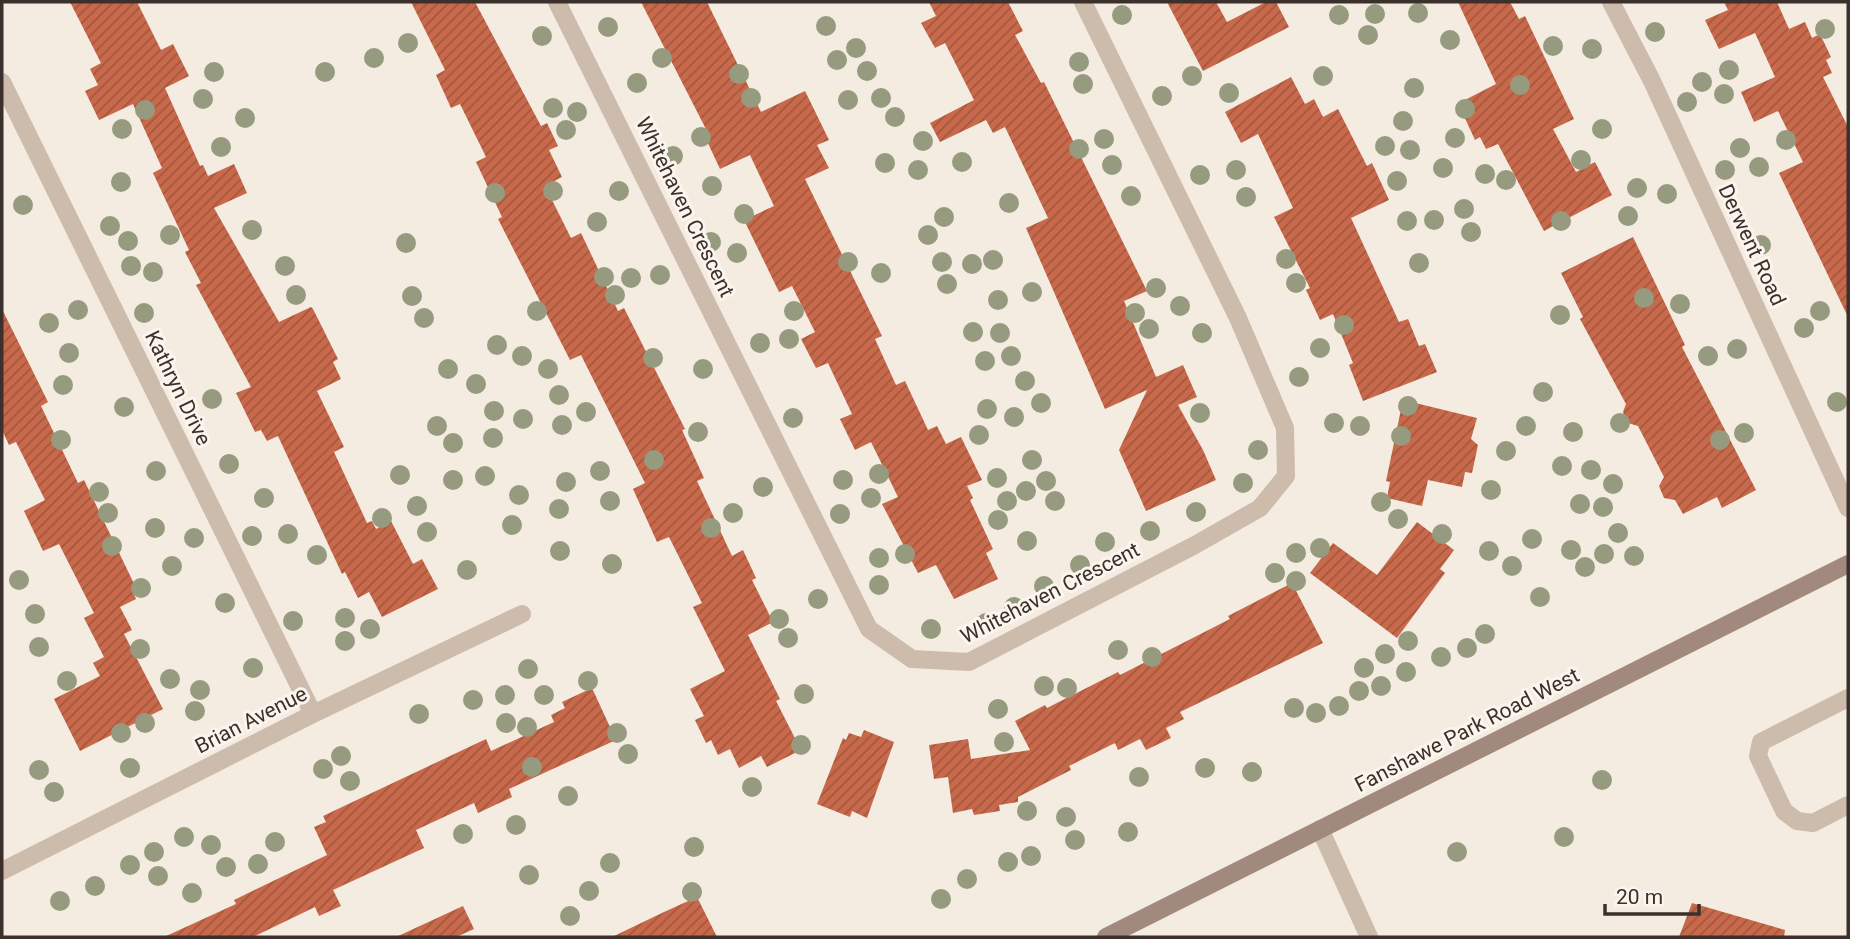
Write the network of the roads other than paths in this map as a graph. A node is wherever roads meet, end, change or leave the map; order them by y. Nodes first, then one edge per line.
1 (557, 2) edge
2 (1083, 2) edge
3 (1611, 2) edge
4 (2, 82) edge
5 (1848, 508) edge
6 (1848, 564) edge
7 (522, 614) dead end
8 (1848, 698) edge
9 (313, 714) junction
10 (1848, 804) edge
11 (1321, 829) junction
12 (2, 871) edge
13 (1106, 937) edge
14 (1369, 937) edge

1 - 2 street, Whitehaven Crescent
3 - 5 street, Derwent Road
4 - 9 street, Kathryn Drive
6 - 11 main road, Fanshawe Park Road West
7 - 9 street, Brian Avenue
8 - 10 street
9 - 12 street, Brian Avenue
11 - 13 main road, Fanshawe Park Road West
11 - 14 street

